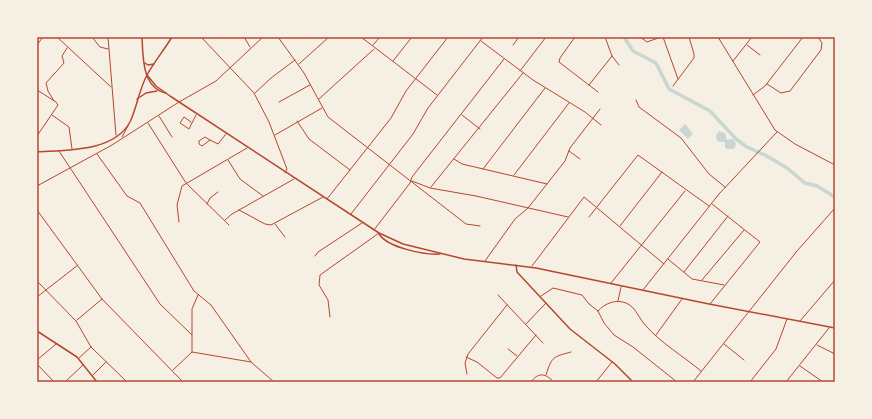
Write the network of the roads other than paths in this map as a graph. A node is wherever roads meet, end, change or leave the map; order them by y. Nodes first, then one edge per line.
1 (43, 37) edge
2 (57, 37) edge
3 (92, 37) edge
4 (108, 37) edge
5 (142, 37) edge
6 (172, 37) edge
7 (244, 37) edge
8 (263, 37) edge
9 (278, 37) edge
10 (329, 37) edge
11 (361, 37) edge
12 (380, 37) edge
13 (412, 37) edge
14 (448, 37) edge
15 (483, 37) edge
16 (519, 37) edge
17 (546, 37) edge
18 (575, 37) edge
19 (605, 37) edge
20 (640, 37) edge
21 (662, 37) edge
22 (689, 37) edge
23 (718, 37) edge
24 (752, 37) edge
25 (803, 37) edge
26 (818, 37) edge
27 (202, 38) dead end
28 (480, 41) junction
29 (37, 45) edge
30 (513, 45) dead end
31 (746, 45) junction
32 (373, 46) junction
33 (68, 47) junction
34 (251, 48) junction
35 (375, 48) junction
36 (109, 49) junction
37 (760, 54) dead end
38 (612, 56) junction
39 (504, 59) junction
40 (295, 60) junction
41 (392, 61) junction
42 (732, 61) junction
43 (145, 63) junction
44 (154, 64) junction
45 (298, 64) junction
46 (619, 65) dead end
47 (230, 67) junction
48 (520, 71) junction
49 (523, 73) junction
50 (147, 75) junction
51 (415, 79) junction
52 (678, 79) junction
53 (767, 84) junction
54 (311, 85) junction
55 (589, 85) junction
56 (672, 86) dead end
57 (111, 87) junction
58 (545, 88) junction
59 (37, 90) edge
60 (158, 91) junction
61 (598, 92) dead end
62 (166, 93) junction
63 (254, 93) junction
64 (438, 96) junction
65 (753, 96) junction
66 (318, 99) junction
67 (137, 100) junction
68 (636, 100) dead end
69 (54, 101) junction
70 (179, 102) junction
71 (279, 102) dead end
72 (570, 103) junction
73 (322, 108) junction
74 (600, 109) dead end
75 (52, 114) junction
76 (196, 114) junction
77 (461, 114) junction
78 (159, 116) junction
79 (593, 119) junction
80 (297, 121) junction
81 (130, 122) junction
82 (148, 122) junction
83 (191, 122) junction
84 (602, 125) dead end
85 (480, 129) junction
86 (777, 132) junction
87 (226, 134) junction
88 (274, 135) junction
89 (37, 136) edge
90 (116, 136) junction
91 (172, 137) dead end
92 (121, 139) junction
93 (210, 140) junction
94 (368, 147) junction
95 (247, 148) junction
96 (72, 149) junction
97 (58, 150) junction
98 (569, 151) junction
99 (37, 152) edge
100 (97, 154) junction
101 (453, 158) junction
102 (228, 159) junction
103 (580, 160) dead end
104 (390, 164) junction
105 (835, 165) edge
106 (69, 168) junction
107 (483, 169) junction
108 (350, 170) junction
109 (662, 172) junction
110 (285, 173) junction
111 (513, 176) junction
112 (294, 179) junction
113 (411, 181) junction
114 (186, 183) junction
115 (547, 184) junction
116 (37, 186) edge
117 (430, 188) junction
118 (726, 188) junction
119 (686, 190) junction
120 (218, 192) dead end
121 (264, 196) junction
122 (323, 197) junction
123 (327, 200) junction
124 (712, 203) junction
125 (207, 204) junction
126 (709, 207) junction
127 (528, 208) junction
128 (597, 208) junction
129 (835, 208) edge
130 (37, 210) edge
131 (239, 210) junction
132 (350, 215) junction
133 (728, 216) junction
134 (569, 217) junction
135 (589, 217) dead end
136 (224, 220) junction
137 (179, 222) dead end
138 (362, 222) junction
139 (275, 224) junction
140 (229, 225) dead end
141 (480, 226) dead end
142 (619, 226) junction
143 (744, 229) junction
144 (374, 230) junction
145 (379, 233) junction
146 (285, 237) dead end
147 (642, 245) junction
148 (442, 254) junction
149 (315, 256) dead end
150 (668, 259) junction
151 (484, 262) junction
152 (664, 264) junction
153 (78, 265) junction
154 (516, 265) junction
155 (532, 267) junction
156 (684, 272) junction
157 (702, 280) junction
158 (835, 280) edge
159 (37, 281) edge
160 (611, 284) junction
161 (621, 286) junction
162 (725, 286) junction
163 (45, 290) junction
164 (643, 290) junction
165 (198, 294) junction
166 (498, 295) dead end
167 (37, 297) edge
168 (541, 297) junction
169 (102, 299) junction
170 (682, 299) junction
171 (618, 301) junction
172 (546, 302) junction
173 (710, 304) junction
174 (507, 305) junction
175 (598, 311) junction
176 (748, 312) junction
177 (330, 317) dead end
178 (787, 319) junction
179 (76, 321) junction
180 (800, 321) junction
181 (526, 324) junction
182 (830, 327) junction
183 (835, 328) edge
184 (37, 331) edge
185 (656, 334) junction
186 (192, 335) junction
187 (536, 335) junction
188 (56, 343) junction
189 (543, 343) dead end
190 (723, 343) junction
191 (816, 345) junction
192 (91, 347) junction
193 (508, 349) dead end
194 (192, 352) junction
195 (571, 352) dead end
196 (835, 354) edge
197 (466, 357) junction
198 (518, 357) junction
199 (78, 358) junction
200 (37, 360) edge
201 (744, 360) dead end
202 (106, 362) junction
203 (251, 362) junction
204 (612, 362) junction
205 (37, 364) edge
206 (83, 364) junction
207 (799, 365) junction
208 (172, 371) junction
209 (702, 371) junction
210 (466, 374) dead end
211 (546, 375) junction
212 (92, 376) junction
213 (54, 382) edge
214 (65, 382) edge
215 (97, 382) edge
216 (127, 382) edge
217 (184, 382) edge
218 (274, 382) edge
219 (531, 382) edge
220 (554, 382) edge
221 (596, 382) edge
222 (633, 382) edge
223 (677, 382) edge
224 (693, 382) edge
225 (750, 382) edge
226 (786, 382) edge
227 (823, 382) edge

1 - 29 street
2 - 33 street
3 - 36 street
4 - 36 street
5 - 43 main road
6 - 44 main road
7 - 34 street
8 - 34 street
9 - 40 street
10 - 45 street
11 - 32 street
12 - 32 street
13 - 41 street
14 - 51 street
15 - 28 street
16 - 30 street
17 - 48 street
18 - 55 street
19 - 38 street
20 - 21 street
21 - 52 street
22 - 52 street
23 - 42 street
24 - 31 street
25 - 53 street
26 - 53 street
27 - 47 street
28 - 39 street
28 - 64 street
31 - 37 street
31 - 42 street
32 - 35 street
33 - 57 street
33 - 69 street
34 - 47 street
35 - 41 street
35 - 66 street
36 - 57 street
38 - 46 street
38 - 55 street
39 - 48 street
39 - 77 street
40 - 45 street
40 - 63 street
41 - 51 street
42 - 65 street
43 - 44 main road
43 - 50 main road
44 - 50 main road
45 - 54 street
47 - 63 street
47 - 70 street
48 - 49 street
49 - 58 street
49 - 85 street
50 - 60 main road
50 - 62 main road
50 - 67 main road
51 - 64 street
51 - 94 street
52 - 56 street
53 - 65 street
54 - 66 street
54 - 71 street
55 - 61 street
57 - 90 street
58 - 72 street
58 - 107 street
59 - 69 street
60 - 62 main road
60 - 67 main road
62 - 70 main road
63 - 88 street
64 - 104 street
65 - 86 street
66 - 73 street
67 - 81 main road
68 - 118 street
69 - 75 street
70 - 76 main road
70 - 78 street
72 - 79 street
72 - 111 street
73 - 80 street
73 - 94 street
74 - 79 street
75 - 89 street
75 - 96 street
76 - 83 street
76 - 87 main road
77 - 85 street
77 - 113 street
78 - 82 street
78 - 91 street
79 - 84 street
79 - 98 street
80 - 88 street
80 - 108 street
81 - 90 main road
81 - 92 street
82 - 92 street
82 - 114 street
83 - 83 street
85 - 101 street
86 - 105 street
86 - 118 street
87 - 93 street
87 - 95 main road
88 - 110 street
90 - 96 main road
92 - 100 street
93 - 93 street
94 - 104 street
94 - 108 street
95 - 102 street
95 - 110 main road
96 - 97 main road
97 - 99 main road
97 - 106 street
98 - 103 street
98 - 115 street
100 - 106 street
100 - 165 street
101 - 107 street
101 - 117 street
102 - 114 street
102 - 121 street
104 - 113 street
104 - 132 street
106 - 116 street
106 - 186 street
107 - 111 street
108 - 123 street
109 - 119 street
109 - 128 street
109 - 142 street
110 - 112 main road
111 - 115 street
112 - 121 street
112 - 122 main road
113 - 117 street
113 - 141 street
113 - 144 street
114 - 125 street
114 - 137 street
115 - 127 street
117 - 127 street
118 - 124 street
119 - 126 street
119 - 147 street
120 - 125 street
121 - 131 street
122 - 123 main road
122 - 139 street
123 - 132 main road
124 - 126 street
124 - 133 street
125 - 136 street
126 - 150 street
127 - 134 street
127 - 151 street
128 - 134 street
128 - 135 street
128 - 142 street
129 - 176 street
130 - 153 street
131 - 136 street
131 - 139 street
132 - 138 main road
133 - 143 street
133 - 156 street
134 - 155 street
136 - 140 street
138 - 144 main road
138 - 149 street
139 - 146 street
142 - 147 street
143 - 157 street
143 - 162 street
144 - 145 main road
145 - 148 main road
145 - 148 main road
145 - 177 street
147 - 152 street
147 - 160 street
148 - 151 main road
150 - 152 street
150 - 156 street
151 - 154 main road
152 - 164 street
153 - 163 street
153 - 169 street
154 - 155 main road
154 - 168 main road
155 - 160 main road
156 - 157 street
157 - 162 street
158 - 180 street
159 - 163 street
160 - 161 main road
161 - 164 main road
161 - 171 street
162 - 173 street
163 - 167 street
163 - 179 street
164 - 170 main road
165 - 186 street
165 - 203 street
166 - 174 street
168 - 172 main road
168 - 175 street
169 - 179 street
169 - 208 street
170 - 173 main road
170 - 185 street
171 - 175 street
171 - 185 street
172 - 181 street
172 - 204 main road
173 - 176 main road
174 - 181 street
174 - 197 street
175 - 223 street
176 - 178 main road
176 - 190 street
178 - 180 main road
178 - 225 street
179 - 192 street
180 - 182 main road
181 - 187 street
182 - 183 main road
182 - 191 street
184 - 188 main road
185 - 209 street
186 - 194 street
187 - 189 street
187 - 198 street
188 - 199 main road
188 - 200 street
190 - 201 street
190 - 209 street
191 - 196 street
191 - 207 street
192 - 199 street
192 - 202 street
193 - 198 street
194 - 203 street
194 - 208 street
195 - 211 street
197 - 198 street
197 - 210 street
199 - 206 main road
202 - 212 street
202 - 216 street
203 - 218 street
204 - 221 street
204 - 222 main road
205 - 213 street
206 - 212 main road
206 - 214 street
207 - 226 street
207 - 227 street
208 - 217 street
209 - 224 street
211 - 219 street
211 - 220 street
212 - 215 main road

